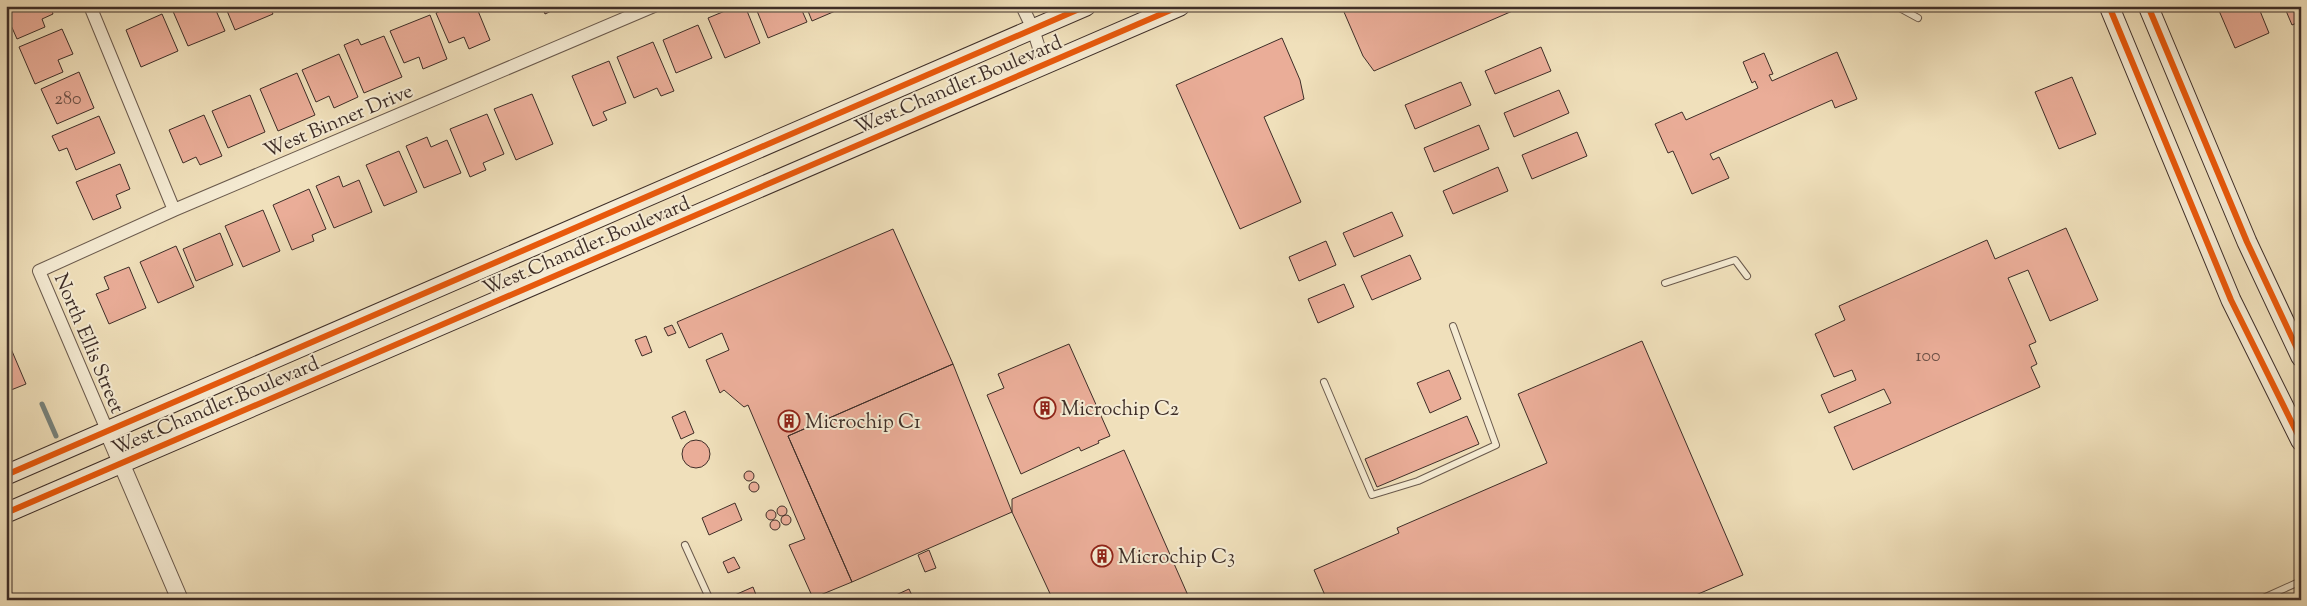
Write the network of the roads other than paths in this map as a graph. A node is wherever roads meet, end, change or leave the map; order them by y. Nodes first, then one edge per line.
1 (654, 6) edge
2 (1022, 6) edge
3 (1086, 6) edge
4 (1180, 6) edge
5 (1896, 6) edge
6 (2109, 6) edge
7 (2148, 6) edge
8 (94, 7) edge
9 (1918, 18) dead end
10 (1033, 29) junction
11 (1044, 64) junction
12 (174, 210) junction
13 (39, 271) joint
14 (1747, 276) dead end
15 (1665, 282) dead end
16 (1453, 326) dead end
17 (2301, 357) edge
18 (1324, 382) dead end
19 (107, 430) junction
20 (2301, 440) edge
21 (121, 463) junction
22 (6, 475) edge
23 (6, 513) edge
24 (685, 545) dead end
25 (2301, 582) edge
26 (180, 600) edge
27 (710, 600) edge
28 (2258, 600) edge

1 - 12 street, West Binner Drive
2 - 10 street
3 - 10 main road, West Chandler Boulevard
4 - 11 main road, West Chandler Boulevard
5 - 9 lane
6 - 20 main road
7 - 17 main road
8 - 12 street
10 - 11 street
10 - 19 main road, West Chandler Boulevard
11 - 21 main road, West Chandler Boulevard
12 - 13 street, West Binner Drive
13 - 19 street, North Ellis Street
14 - 15 lane
16 - 18 lane
19 - 21 street
19 - 22 main road, West Chandler Boulevard
21 - 23 main road, West Chandler Boulevard
21 - 26 street
24 - 27 lane
25 - 28 lane

